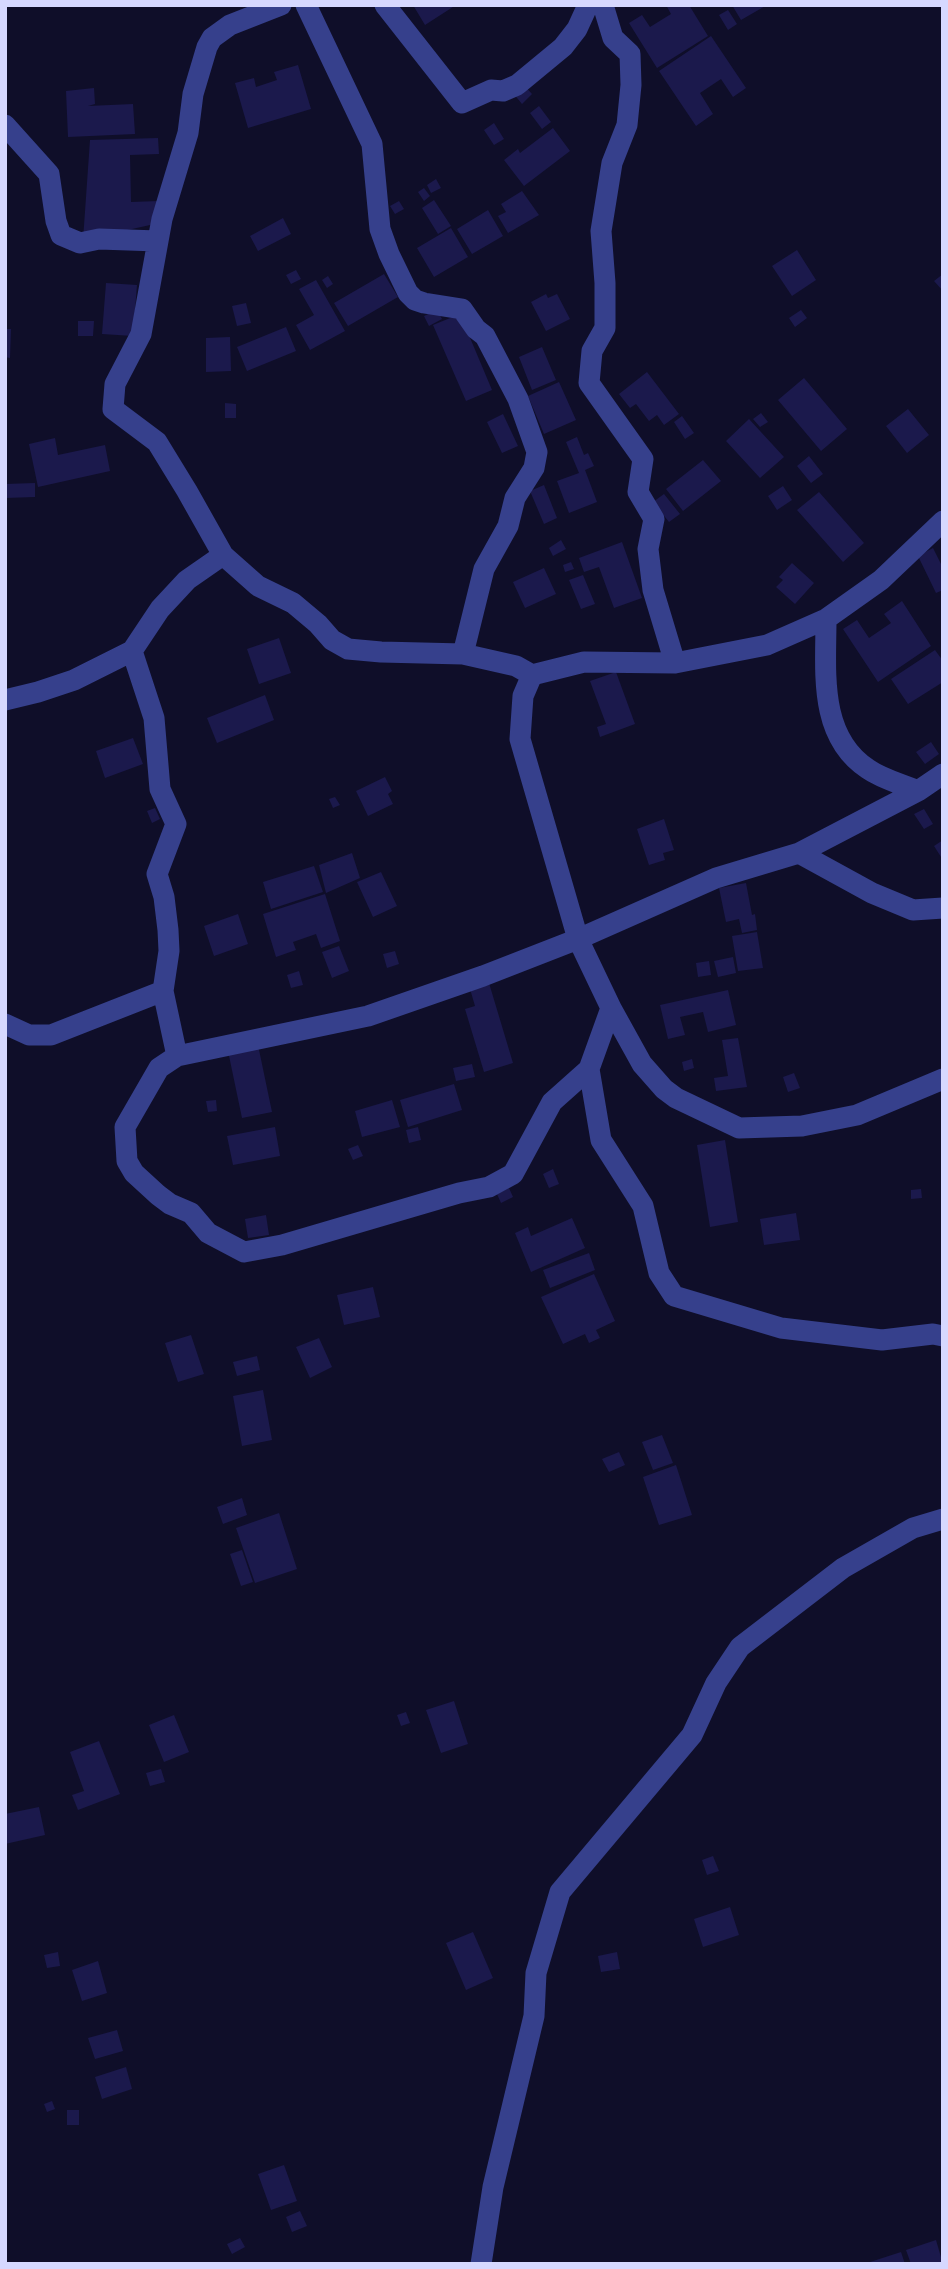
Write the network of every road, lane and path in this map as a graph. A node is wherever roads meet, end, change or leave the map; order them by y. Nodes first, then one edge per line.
1 (281, 5) edge
2 (306, 5) edge
3 (385, 5) edge
4 (588, 5) edge
5 (603, 5) edge
6 (228, 15) edge
7 (5, 125) edge
8 (158, 241) junction
9 (943, 521) edge
10 (223, 555) junction
11 (826, 620) junction
12 (132, 651) junction
13 (463, 654) junction
14 (675, 663) junction
15 (532, 675) junction
16 (5, 700) edge
17 (943, 774) edge
18 (918, 790) junction
19 (799, 853) junction
20 (943, 908) edge
21 (578, 939) junction
22 (163, 991) junction
23 (611, 1008) junction
24 (5, 1024) edge
25 (177, 1056) junction
26 (589, 1069) junction
27 (943, 1079) edge
28 (943, 1336) edge
29 (943, 1519) edge
30 (481, 2264) edge

1 - 6 street
2 - 13 street
3 - 4 street
5 - 14 street
6 - 8 street
7 - 8 street
8 - 10 street
9 - 11 street
10 - 12 street
10 - 13 street
11 - 14 street
11 - 18 street
12 - 16 street
12 - 22 street
13 - 15 street
14 - 15 street
15 - 21 street
17 - 18 street
18 - 19 street
19 - 20 street
19 - 21 street
21 - 23 street
21 - 25 street
22 - 24 street
22 - 25 street
23 - 26 street
23 - 27 street
25 - 26 street
26 - 28 street
29 - 30 street

